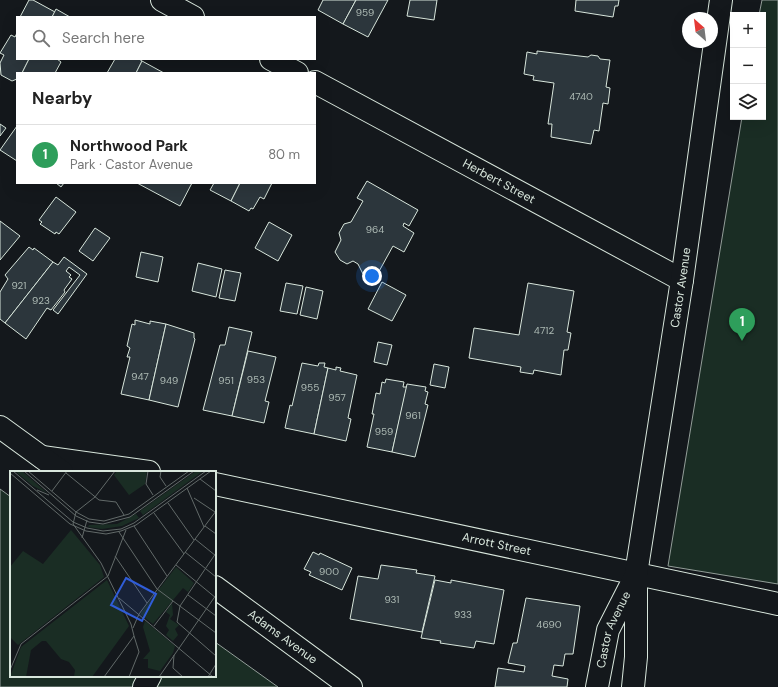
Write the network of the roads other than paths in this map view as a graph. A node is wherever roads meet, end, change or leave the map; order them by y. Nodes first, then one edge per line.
1 (162, 0) edge
2 (721, 0) edge
3 (191, 16) edge
4 (273, 60) edge
5 (295, 72) edge
6 (316, 83) edge
7 (682, 280) junction
8 (0, 427) edge
9 (42, 458) junction
10 (61, 471) edge
11 (141, 471) edge
12 (216, 484) edge
13 (636, 574) junction
14 (216, 588) edge
15 (778, 604) edge
16 (149, 677) edge
17 (144, 687) edge
18 (351, 687) edge
19 (597, 687) edge
20 (633, 687) edge

1 - 3 street
2 - 7 street, Castor Avenue
4 - 5 street
6 - 7 street, Herbert Street
7 - 13 street, Castor Avenue
8 - 9 street
9 - 10 street
9 - 11 street
12 - 13 street, Arrott Street
13 - 15 street, Arrott Street
13 - 19 street, Castor Avenue
13 - 20 street, Castor Avenue
14 - 18 street, Adams Avenue
16 - 17 street

